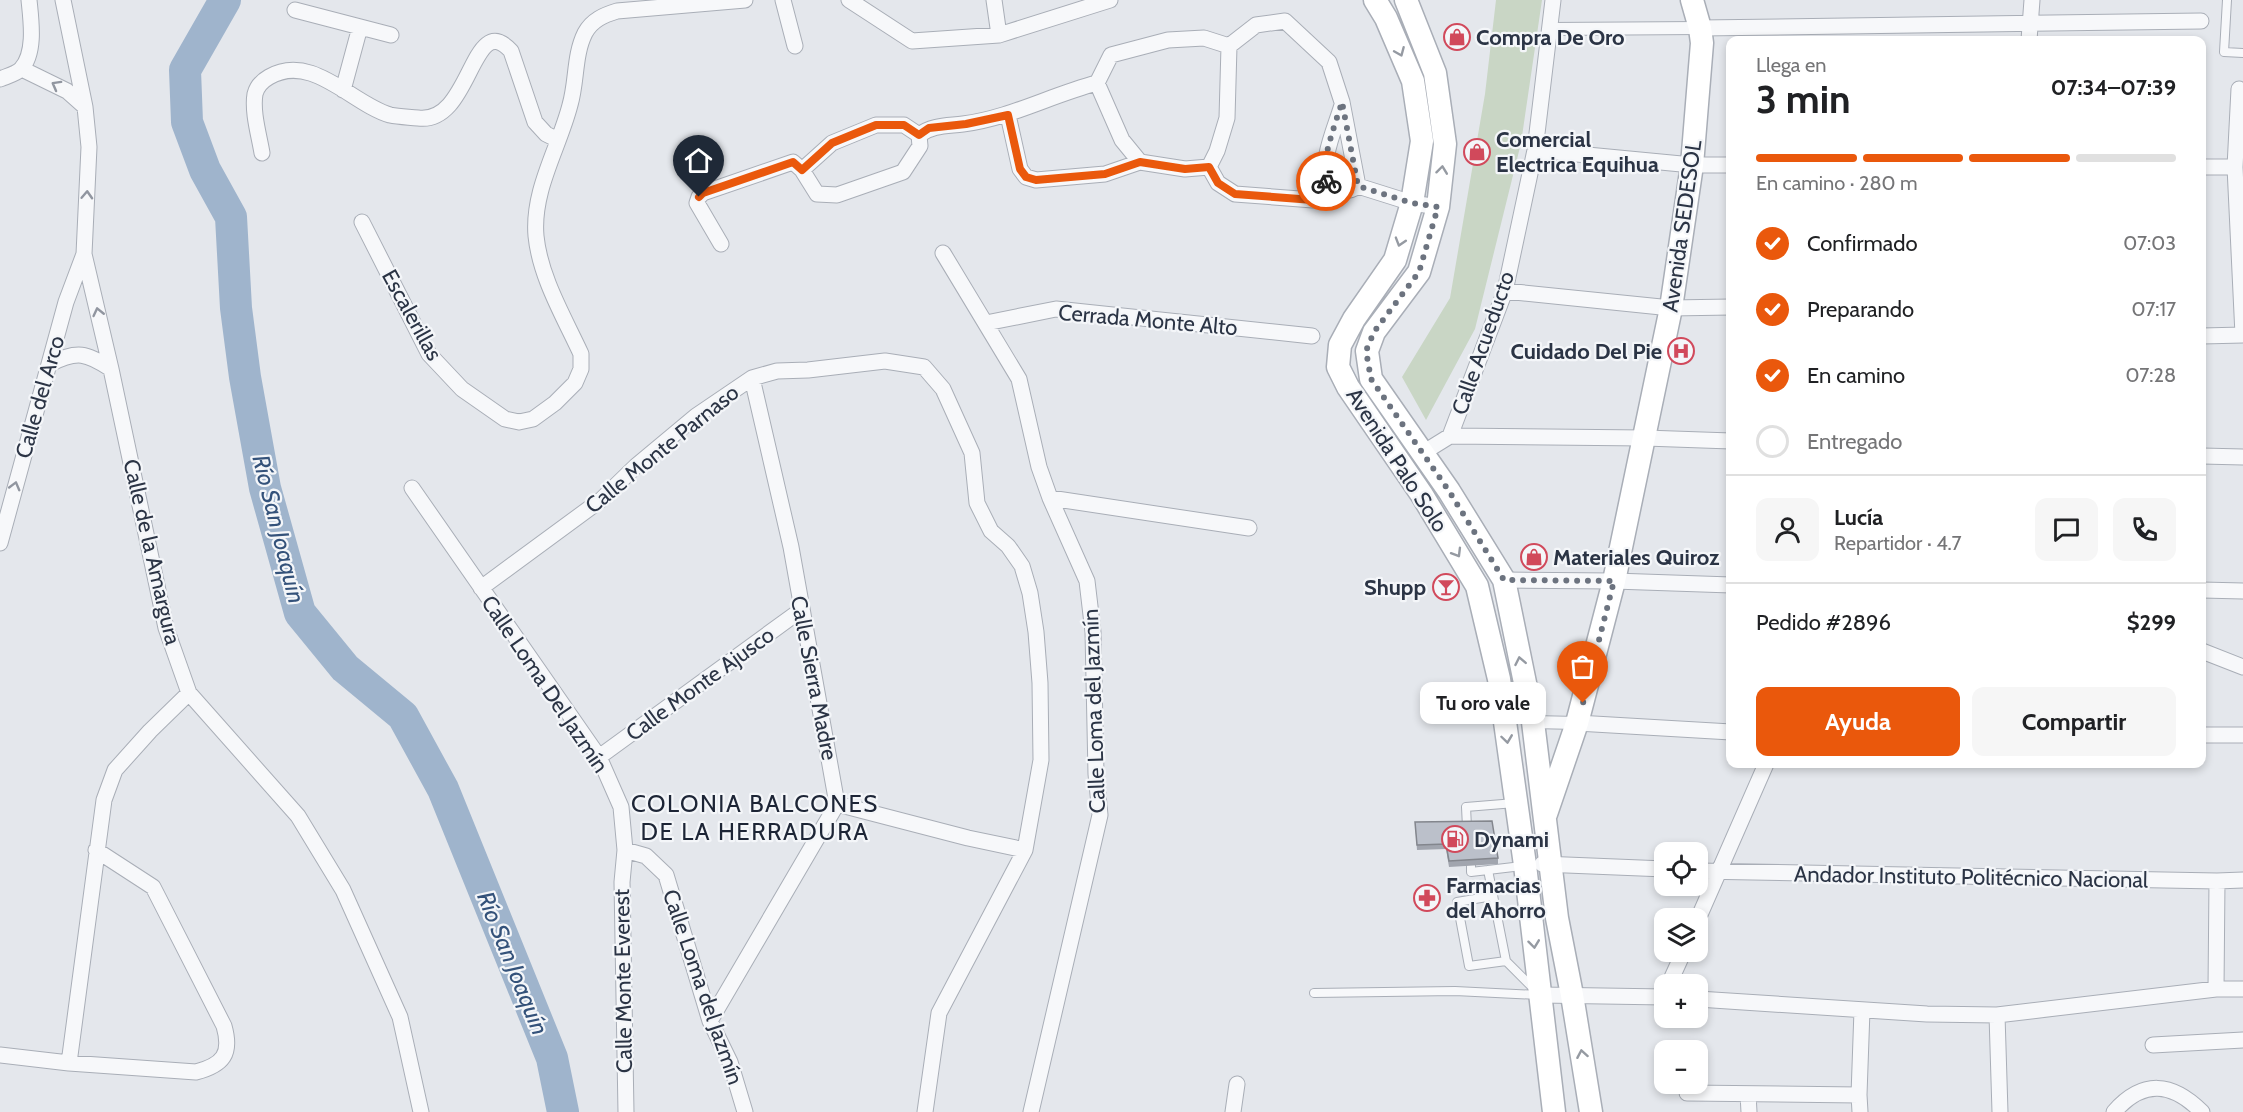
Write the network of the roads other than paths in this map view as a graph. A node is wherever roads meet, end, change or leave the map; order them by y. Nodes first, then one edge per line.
1 (29, 0) edge
2 (63, 0) edge
3 (745, 0) edge
4 (783, 0) edge
5 (849, 0) edge
6 (994, 0) edge
7 (1110, 0) edge
8 (1375, 0) edge
9 (1406, 0) edge
10 (1553, 0) edge
11 (1692, 0) edge
12 (2032, 0) edge
13 (2227, 0) edge
14 (295, 10) dead end
15 (2201, 21) dead end
16 (2031, 22) junction
17 (360, 27) junction
18 (1700, 28) junction
19 (1551, 29) junction
20 (392, 35) dead end
21 (999, 35) junction
22 (2029, 36) edge
23 (795, 46) dead end
24 (1229, 46) junction
25 (2243, 52) edge
26 (22, 69) junction
27 (0, 79) edge
28 (1096, 83) junction
29 (2239, 89) dead end
30 (343, 90) junction
31 (1342, 102) junction
32 (86, 107) junction
33 (1008, 115) junction
34 (919, 135) junction
35 (558, 140) junction
36 (1535, 150) junction
37 (262, 153) dead end
38 (1140, 162) junction
39 (1692, 165) junction
40 (1726, 165) edge
41 (1209, 167) junction
42 (2206, 167) edge
43 (2235, 167) junction
44 (802, 170) junction
45 (1358, 186) junction
46 (1329, 187) junction
47 (1412, 203) junction
48 (1438, 207) junction
49 (362, 222) dead end
50 (721, 244) dead end
51 (943, 253) dead end
52 (84, 254) junction
53 (2241, 272) edge
54 (1505, 291) junction
55 (1726, 307) edge
56 (1671, 308) junction
57 (986, 323) junction
58 (2243, 335) edge
59 (1312, 336) dead end
60 (2206, 336) edge
61 (50, 364) junction
62 (111, 369) junction
63 (752, 378) junction
64 (1450, 436) junction
65 (1645, 438) junction
66 (1726, 441) edge
67 (1421, 454) junction
68 (2206, 456) edge
69 (2243, 457) edge
70 (412, 488) dead end
71 (1050, 498) junction
72 (1249, 528) dead end
73 (0, 543) edge
74 (1504, 580) junction
75 (1614, 581) junction
76 (1726, 585) edge
77 (481, 588) junction
78 (2206, 590) edge
79 (2243, 591) edge
80 (801, 610) junction
81 (2206, 653) edge
82 (2243, 667) edge
83 (189, 693) junction
84 (1533, 722) junction
85 (1577, 723) junction
86 (1726, 732) edge
87 (2206, 735) edge
88 (2243, 735) edge
89 (599, 757) junction
90 (1764, 768) edge
91 (1516, 802) junction
92 (837, 804) junction
93 (1544, 820) junction
94 (1467, 827) edge
95 (96, 850) junction
96 (625, 850) junction
97 (1025, 850) junction
98 (1550, 864) junction
99 (1471, 865) edge
100 (1525, 865) junction
101 (1654, 869) edge
102 (1488, 870) junction
103 (1708, 871) edge
104 (1719, 872) junction
105 (2243, 880) edge
106 (2217, 881) junction
107 (1493, 896) junction
108 (1703, 908) edge
109 (1506, 961) junction
110 (2216, 989) junction
111 (2243, 989) edge
112 (1314, 993) dead end
113 (1654, 993) edge
114 (1541, 995) junction
115 (1572, 995) junction
116 (1708, 1000) edge
117 (1862, 1010) junction
118 (1997, 1015) junction
119 (710, 1021) junction
120 (2243, 1040) edge
121 (2153, 1045) dead end
122 (0, 1054) edge
123 (69, 1063) junction
124 (1237, 1084) dead end
125 (1708, 1093) edge
126 (1748, 1094) junction
127 (1859, 1095) junction
128 (421, 1112) edge
129 (626, 1112) edge
130 (745, 1112) edge
131 (925, 1112) edge
132 (1031, 1112) edge
133 (1233, 1112) edge
134 (1554, 1112) edge
135 (1591, 1112) edge
136 (1749, 1112) edge
137 (1860, 1112) edge
138 (2000, 1112) edge
139 (2114, 1112) edge
140 (2202, 1112) edge

1 - 26 street
2 - 32 street, Calle de la Amargura
3 - 35 street
4 - 23 street
5 - 21 street
6 - 21 street
7 - 21 street
8 -> 47 main road, Avenida Palo Solo
48 -> 9 main road, Avenida Palo Solo
10 - 19 street, Calle Acueducto
11 - 18 main road, Avenida SEDESOL
12 - 16 street
13 - 25 lane
14 - 17 street
15 - 16 street
16 - 18 street
16 - 22 street
17 - 20 street
17 - 30 street
18 - 19 street
18 - 39 main road, Avenida SEDESOL
19 - 36 street, Calle Acueducto
24 - 28 street
24 - 31 street
24 - 41 street
26 - 27 street
32 -> 26 street
28 - 33 street
28 - 38 street
29 - 43 street
30 - 35 street
30 - 37 street
31 - 45 street
31 - 46 street
52 -> 32 street, Calle de la Amargura
33 - 34 street
33 - 38 street
34 - 44 street
34 - 44 street
35 - 49 street, Escalerillas
36 - 39 street
36 - 54 street, Calle Acueducto
38 - 41 street
39 - 40 street
39 - 56 main road, Avenida SEDESOL
41 - 46 street
42 - 43 street
43 - 53 street
44 - 50 street
45 - 46 street
45 - 47 street
47 - 48 street
47 -> 91 main road, Avenida Palo Solo
48 - 67 main road, Avenida Palo Solo
51 - 57 street, Calle Loma del Jazmín
52 - 61 street, Calle del Arco
62 -> 52 street, Calle de la Amargura
53 - 58 street
54 - 56 street
54 - 64 street, Calle Acueducto
55 - 56 street
56 - 65 main road, Avenida SEDESOL
57 - 59 street, Cerrada Monte Alto
57 - 71 street, Calle Loma del Jazmín
58 - 60 street
61 - 62 street
73 -> 61 street, Calle del Arco
62 - 83 street, Calle de la Amargura
63 - 77 street, Calle Monte Parnaso
63 - 80 street, Calle Sierra Madre
63 - 97 street, Calle Monte Parnaso
64 - 65 street
64 - 67 street
65 - 66 street
65 - 75 main road, Avenida SEDESOL
67 - 74 main road, Avenida Palo Solo
68 - 69 street
70 - 77 street, Calle Loma Del Jazmín
71 - 72 street
71 - 132 street, Calle Loma del Jazmín
74 - 75 street
84 -> 74 main road, Avenida Palo Solo
75 - 76 street
75 - 85 main road, Avenida SEDESOL
77 - 89 street, Calle Loma Del Jazmín
78 - 79 street
80 - 89 street, Calle Monte Ajusco
80 - 92 street, Calle Sierra Madre
81 - 82 street
83 - 95 street
83 - 128 street, Calle de la Amargura
84 - 85 street
84 - 93 main road, Avenida Palo Solo
85 - 86 street
85 - 93 main road, Avenida SEDESOL
87 - 88 street
89 - 96 street, Calle Loma Del Jazmín
90 - 104 street
91 - 94 lane
91 - 100 main road, Avenida Palo Solo
92 - 97 street
92 - 119 street
93 - 98 main road, Avenida Palo Solo
93 - 100 main road, Avenida SEDESOL
95 - 123 street
95 - 123 street
96 - 119 street, Calle Loma del Jazmín
96 - 129 street, Calle Monte Everest
97 - 131 street, Calle Monte Parnaso
98 - 100 street
98 - 101 street
98 - 115 main road, Avenida Palo Solo
99 - 102 lane
100 - 102 lane
100 -> 114 main road, Avenida Palo Solo
102 - 107 lane
103 - 104 street, Andador Instituto Politécnico Nacional
104 - 106 street, Andador Instituto Politécnico Nacional
104 - 108 street
105 - 106 street, Andador Instituto Politécnico Nacional
106 - 110 street
107 - 109 lane
107 - 109 lane
109 - 114 lane
110 - 111 street
110 - 118 street
112 - 114 lane
113 - 115 street
114 - 115 street
114 - 134 main road, Avenida Palo Solo
135 -> 115 main road, Avenida Palo Solo
116 - 117 street
117 - 118 street
117 - 127 street
118 - 138 street
119 - 130 street, Calle Loma del Jazmín
120 - 121 street
122 - 123 street
124 - 133 street
125 - 126 street
126 - 127 street
126 - 136 street
127 - 137 street
139 - 140 street

